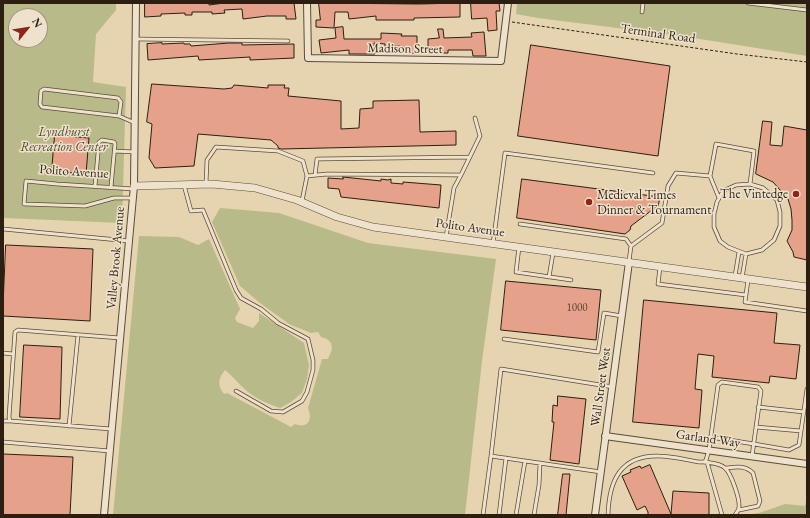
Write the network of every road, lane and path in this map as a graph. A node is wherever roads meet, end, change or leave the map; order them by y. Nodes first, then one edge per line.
1 (136, 3) edge
2 (307, 3) edge
3 (508, 3) edge
4 (643, 3) edge
5 (748, 3) edge
6 (754, 3) edge
7 (807, 10) edge
8 (642, 12) dead end
9 (506, 21) junction
10 (136, 39) junction
11 (288, 41) dead end
12 (807, 62) edge
13 (119, 116) junction
14 (475, 118) dead end
15 (135, 123) junction
16 (115, 151) junction
17 (134, 152) junction
18 (470, 157) junction
19 (653, 173) dead end
20 (315, 175) junction
21 (461, 175) junction
22 (308, 176) junction
23 (710, 176) junction
24 (206, 184) junction
25 (750, 184) junction
26 (184, 185) junction
27 (95, 186) junction
28 (111, 187) junction
29 (134, 187) junction
30 (133, 198) junction
31 (719, 198) junction
32 (302, 202) junction
33 (520, 224) dead end
34 (3, 229) edge
35 (446, 237) junction
36 (129, 241) junction
37 (493, 244) junction
38 (631, 246) junction
39 (519, 247) junction
40 (553, 252) junction
41 (739, 252) junction
42 (746, 254) junction
43 (629, 262) junction
44 (660, 267) junction
45 (549, 277) junction
46 (742, 278) junction
47 (571, 280) dead end
48 (807, 287) edge
49 (746, 295) junction
50 (807, 311) edge
51 (622, 316) junction
52 (78, 335) junction
53 (120, 338) junction
54 (504, 339) dead end
55 (3, 353) edge
56 (13, 354) junction
57 (613, 387) junction
58 (807, 389) edge
59 (236, 391) dead end
60 (758, 407) junction
61 (804, 412) junction
62 (3, 421) edge
63 (10, 421) junction
64 (70, 426) junction
65 (756, 427) junction
66 (112, 429) junction
67 (801, 431) junction
68 (605, 436) junction
69 (710, 437) junction
70 (3, 442) edge
71 (754, 444) junction
72 (709, 450) junction
73 (110, 451) junction
74 (492, 456) junction
75 (752, 456) junction
76 (506, 458) junction
77 (525, 461) junction
78 (705, 462) junction
79 (540, 463) junction
80 (807, 464) edge
81 (726, 468) junction
82 (601, 472) junction
83 (738, 510) junction
84 (104, 515) edge
85 (483, 515) edge
86 (499, 515) edge
87 (516, 515) edge
88 (534, 515) edge
89 (595, 515) edge
90 (608, 515) edge
91 (722, 515) edge
92 (735, 515) edge

1 - 10 street, Valley Brook Avenue
2 - 9 street, Madison Street
3 - 9 street
4 - 8 lane
5 - 6 lane
6 - 7 lane
9 - 12 path, Terminal Road
10 - 11 lane
10 - 15 street, Valley Brook Avenue
13 - 13 lane
13 - 15 lane
14 - 18 lane
15 - 17 street, Valley Brook Avenue
16 - 17 lane
16 - 27 lane
16 - 28 lane
17 - 29 street, Valley Brook Avenue
18 - 20 lane
18 - 21 lane
19 - 37 lane
20 - 21 lane
20 - 22 lane
21 - 35 lane
22 - 24 lane
22 - 32 lane
23 - 25 lane
23 - 31 lane
23 - 38 lane
24 - 26 street, Polito Avenue
24 - 32 street, Polito Avenue
25 - 31 lane
25 - 42 lane
26 - 29 street, Polito Avenue
26 - 59 lane
27 - 28 lane, Polito Avenue
27 - 30 lane, Polito Avenue
28 - 29 lane, Polito Avenue
29 - 30 street, Valley Brook Avenue
30 - 36 street, Valley Brook Avenue
31 - 41 lane
32 - 35 street, Polito Avenue
33 - 38 lane
34 - 36 lane
35 - 37 street, Polito Avenue
36 - 53 street, Valley Brook Avenue
37 - 39 street, Polito Avenue
38 - 43 lane
39 - 40 street, Polito Avenue
39 - 45 lane
40 - 43 street, Polito Avenue
40 - 45 lane
41 - 42 lane
41 - 46 lane
42 - 46 lane
43 - 44 street, Polito Avenue
43 - 51 street, Wall Street West
44 - 46 street, Polito Avenue
44 - 49 lane
45 - 47 lane
46 - 48 street, Polito Avenue
46 - 49 lane
49 - 50 lane
51 - 54 lane
51 - 57 street, Wall Street West
52 - 53 lane
52 - 56 lane
52 - 64 lane
53 - 66 street, Valley Brook Avenue
55 - 56 lane
56 - 63 lane
57 - 68 street, Wall Street West
57 - 74 lane
58 - 61 lane
60 - 61 lane
60 - 65 lane
60 - 69 lane
61 - 67 lane
62 - 63 lane
63 - 64 lane
64 - 66 lane
65 - 67 lane
65 - 71 lane
66 - 73 street, Valley Brook Avenue
67 - 71 lane
68 - 72 street, Garland Way
68 - 82 street, Wall Street West
69 - 71 lane
69 - 72 lane
70 - 73 lane
71 - 75 lane
72 - 75 street, Garland Way
72 - 78 lane
73 - 84 street, Valley Brook Avenue
74 - 76 lane
74 - 85 lane
75 - 80 street, Garland Way
76 - 77 lane
76 - 86 lane
77 - 79 lane
77 - 87 lane
78 - 81 lane
78 - 90 lane
78 - 91 lane
79 - 82 lane
79 - 88 lane
81 - 83 lane
81 - 83 lane
82 - 89 street, Wall Street West
83 - 92 lane

